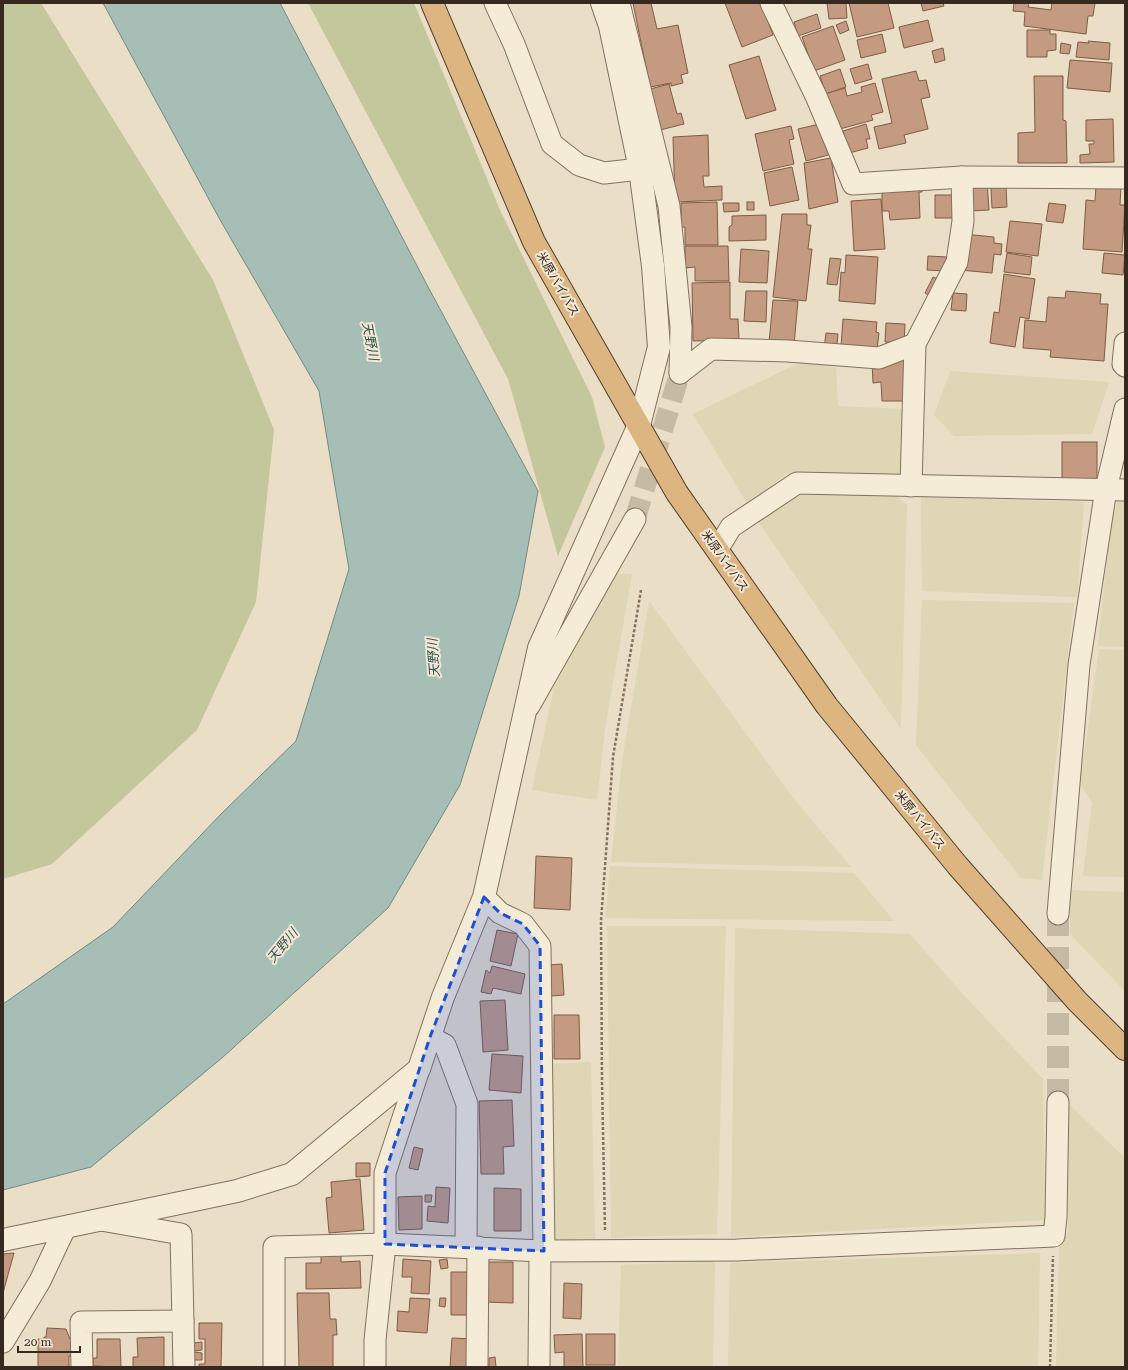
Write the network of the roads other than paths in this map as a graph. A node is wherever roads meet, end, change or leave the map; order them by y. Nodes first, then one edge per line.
1 (432, 3) edge
2 (495, 3) edge
3 (602, 3) edge
4 (619, 3) edge
5 (772, 3) edge
6 (640, 169) junction
7 (962, 177) junction
8 (1125, 178) edge
9 (1125, 343) edge
10 (915, 344) junction
11 (1125, 366) edge
12 (1125, 410) edge
13 (639, 426) junction
14 (911, 486) junction
15 (1115, 490) edge
16 (635, 519) tunnel mouth
17 (717, 550) junction
18 (524, 715) junction
19 (484, 896) junction
20 (1058, 914) tunnel mouth
21 (430, 1037) junction
22 (1125, 1049) edge
23 (419, 1068) junction
24 (1058, 1102) tunnel mouth
25 (101, 1220) junction
26 (65, 1228) junction
27 (3, 1240) edge
28 (385, 1244) junction
29 (472, 1247) junction
30 (542, 1251) junction
31 (183, 1321) junction
32 (3, 1342) edge
33 (82, 1367) edge
34 (184, 1367) edge
35 (274, 1367) edge
36 (375, 1367) edge
37 (477, 1367) edge
38 (539, 1367) edge

1 - 13 highway, 米原バイパス
2 - 6 street
3 - 6 street
4 - 10 street
5 - 7 street
6 - 13 street
7 - 8 street
7 - 10 street
9 - 11 street
10 - 14 street
12 - 15 street
13 - 17 highway, 米原バイパス
13 - 18 street
14 - 15 street
14 - 17 street
15 - 20 street
16 - 18 street
17 - 22 highway, 米原バイパス
18 - 19 street
19 - 21 street
19 - 30 street
21 - 23 street
21 - 29 street
23 - 25 street
23 - 28 street
24 - 30 street
25 - 26 street
25 - 31 street
26 - 27 street
26 - 32 street
28 - 29 street
28 - 35 street
28 - 36 street
29 - 30 street
29 - 37 street
30 - 38 street
31 - 33 street
31 - 34 street

